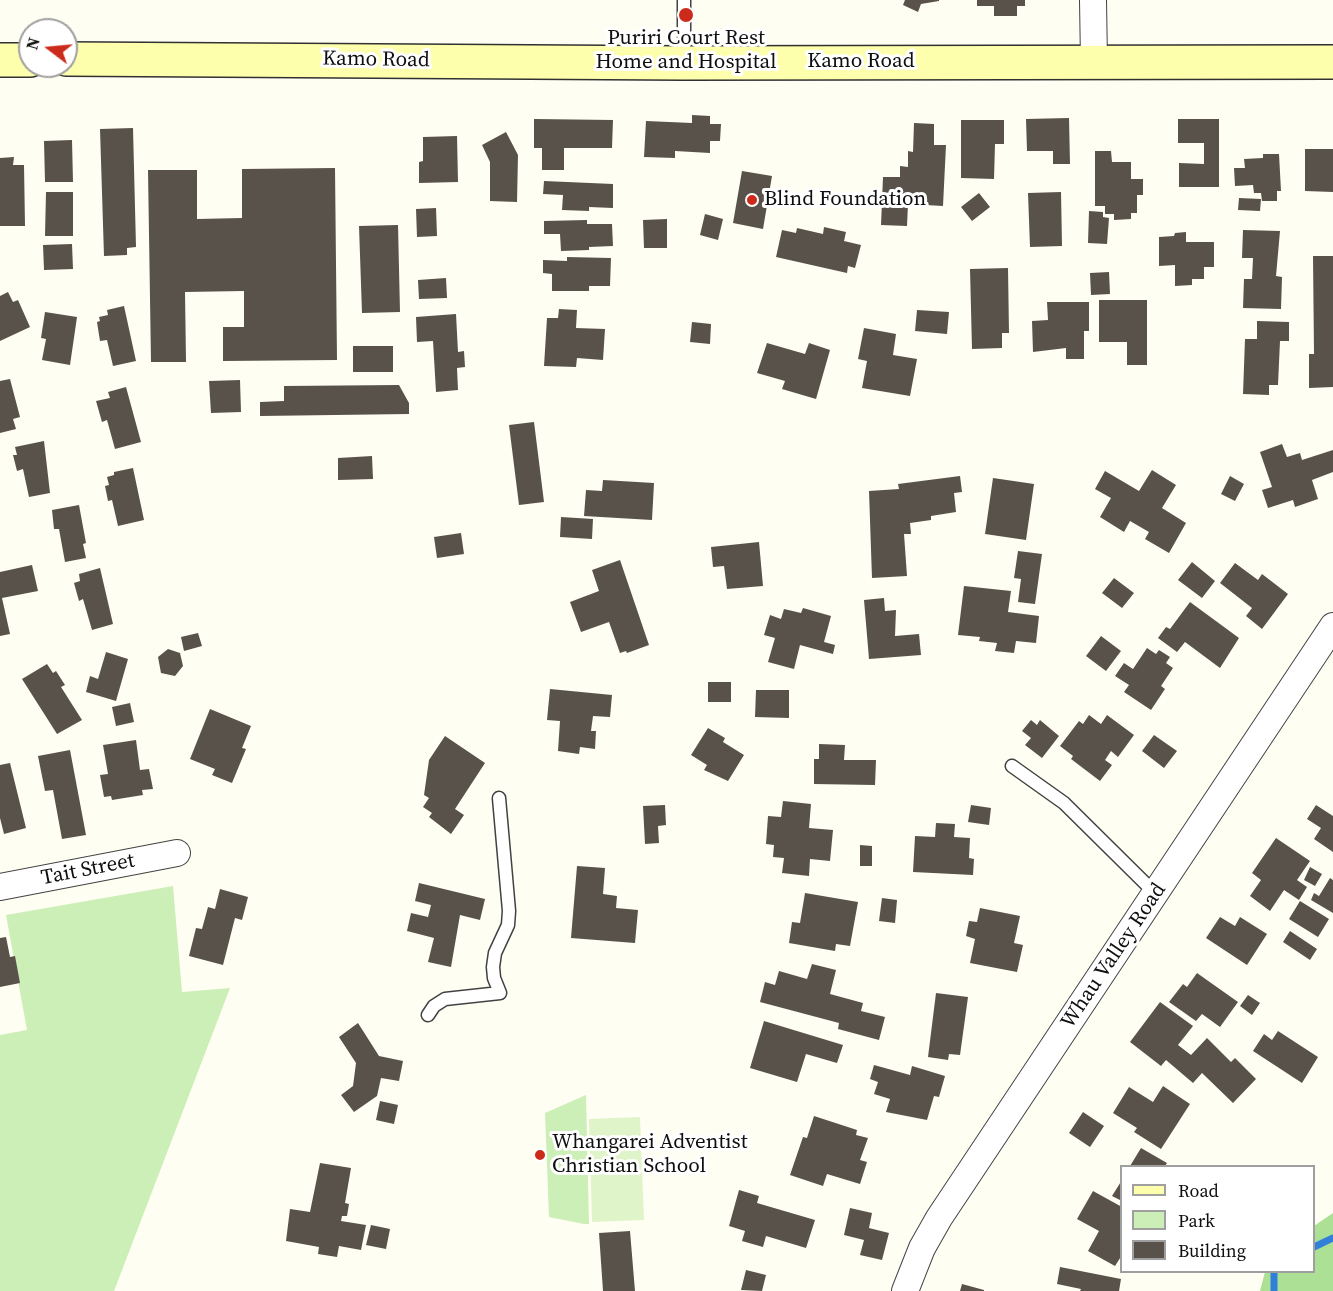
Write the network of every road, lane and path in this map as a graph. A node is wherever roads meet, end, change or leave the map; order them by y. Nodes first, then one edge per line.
1 (684, 0) edge
2 (1093, 0) edge
3 (78, 59) edge
4 (0, 60) edge
5 (18, 60) edge
6 (1094, 62) junction
7 (1333, 62) edge
8 (684, 63) junction
9 (1333, 626) edge
10 (1012, 766) dead end
11 (499, 798) dead end
12 (177, 853) dead end
13 (0, 887) edge
14 (1155, 893) junction
15 (428, 1015) dead end
16 (905, 1291) edge

1 - 8 lane
2 - 6 street
3 - 8 main road, Kamo Road
4 - 5 main road
6 - 7 main road, Kamo Road
6 - 8 main road, Kamo Road
9 - 14 street, Whau Valley Road
10 - 14 lane
11 - 15 lane
12 - 13 street, Tait Street
14 - 16 street, Whau Valley Road

